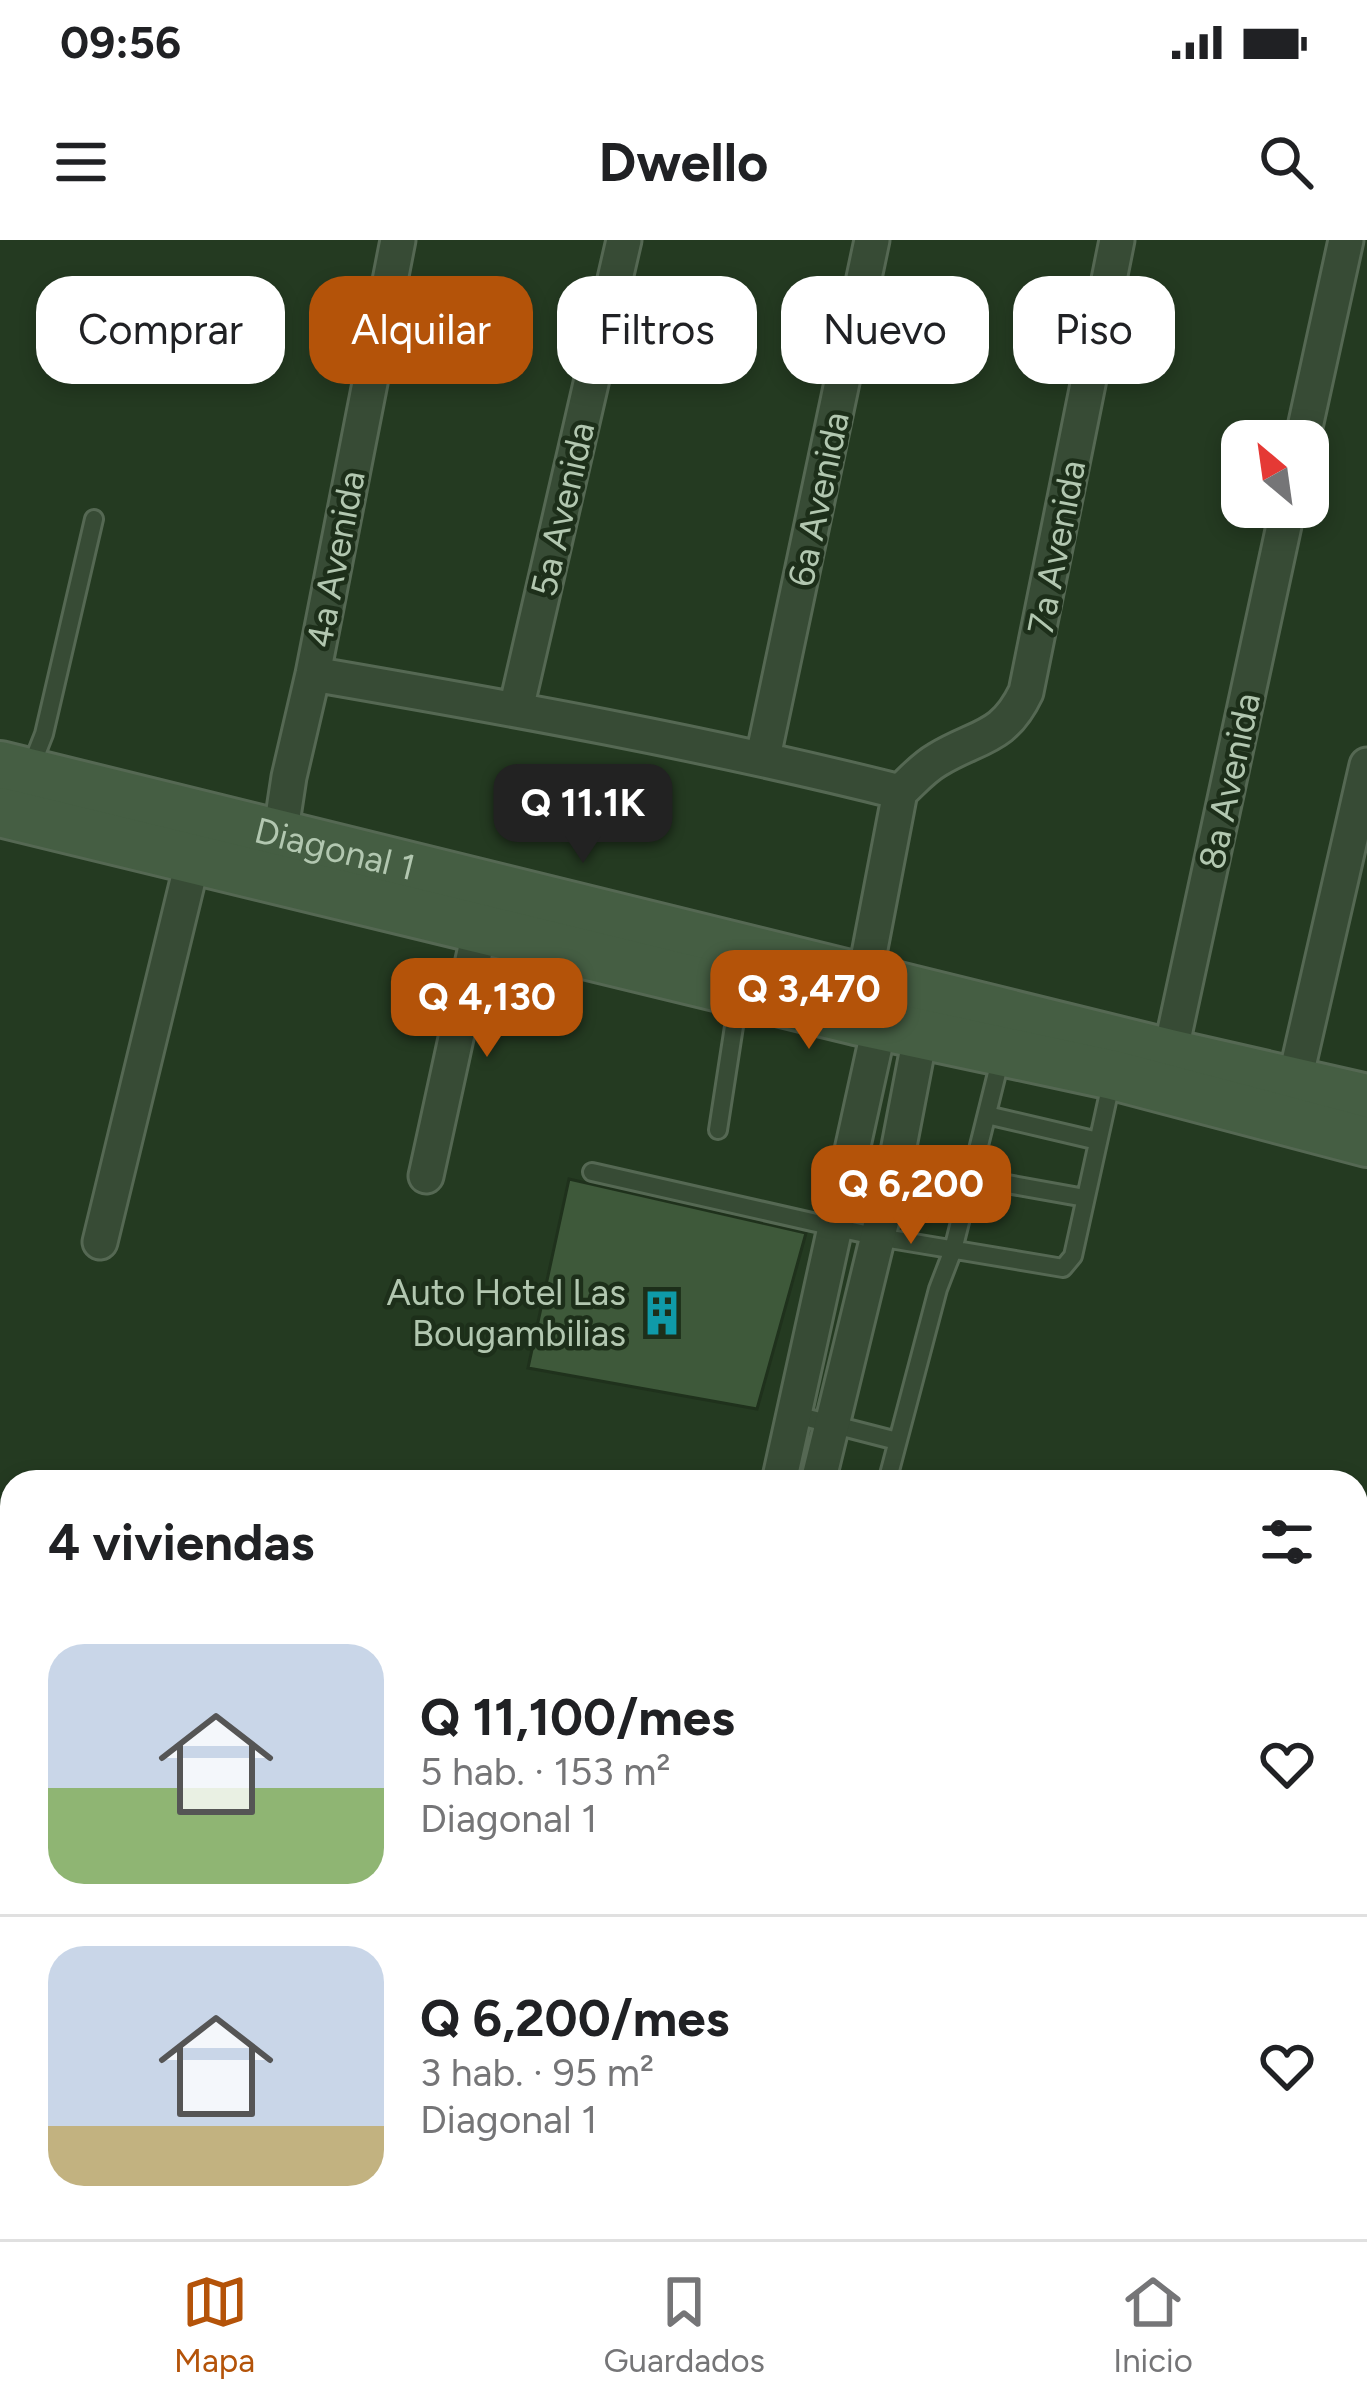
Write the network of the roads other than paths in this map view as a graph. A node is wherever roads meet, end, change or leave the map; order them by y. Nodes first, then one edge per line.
1 (398, 240) edge
2 (624, 240) edge
3 (872, 240) edge
4 (1117, 240) edge
5 (1346, 240) edge
6 (1307, 420) edge
7 (94, 519) dead end
8 (1283, 528) edge
9 (313, 674) junction
10 (516, 709) junction
11 (763, 758) junction
12 (1367, 765) edge
13 (14, 769) edge
14 (900, 792) junction
15 (0, 812) edge
16 (277, 856) junction
17 (194, 859) junction
18 (480, 928) junction
19 (740, 991) junction
20 (890, 1006) junction
21 (1003, 1050) junction
22 (1170, 1054) junction
23 (1113, 1076) junction
24 (1294, 1084) junction
25 (1367, 1099) edge
26 (987, 1115) junction
27 (718, 1130) dead end
28 (1098, 1141) junction
29 (1367, 1142) edge
30 (851, 1156) junction
31 (896, 1162) junction
32 (592, 1172) dead end
33 (426, 1176) dead end
34 (971, 1176) junction
35 (1085, 1198) junction
36 (836, 1227) junction
37 (878, 1237) junction
38 (100, 1242) dead end
39 (952, 1250) junction
40 (796, 1415) junction
41 (833, 1423) junction
42 (897, 1442) junction
43 (782, 1470) edge
44 (821, 1470) edge
45 (890, 1470) edge

1 - 9 street, 4a Avenida
2 - 10 street, 5a Avenida
3 - 11 street, 6a Avenida
4 - 14 street, 7a Avenida
5 - 6 street
7 - 13 lane
8 - 22 street, 8a Avenida
9 - 10 street
9 - 16 street, 4a Avenida
10 - 11 street
11 - 14 street
12 - 24 street
13 - 16 main road, Diagonal 1
14 - 20 street
15 - 17 main road, Diagonal 1
16 - 17 main road, Diagonal 1
16 - 18 main road, Diagonal 1
16 - 20 main road, Diagonal 1
17 - 38 street
18 - 19 main road, Diagonal 1
18 - 33 street
19 - 20 main road, Diagonal 1
19 - 27 lane
20 - 21 main road, Diagonal 1
20 - 22 main road, Diagonal 1
20 - 30 street
20 - 31 street
21 - 23 main road, Diagonal 1
21 - 26 lane
22 - 24 main road, Diagonal 1
23 - 28 lane
23 - 29 main road, Diagonal 1
24 - 25 main road, Diagonal 1
26 - 28 lane
26 - 34 lane
28 - 35 lane
30 - 31 lane
30 - 36 street
31 - 34 lane
31 - 37 street
32 - 36 lane
34 - 35 lane
34 - 39 lane
35 - 39 lane
36 - 37 lane
36 - 40 street
37 - 39 lane
37 - 41 street
39 - 42 lane
40 - 41 lane
40 - 43 street
41 - 42 lane
41 - 44 street
42 - 45 lane

